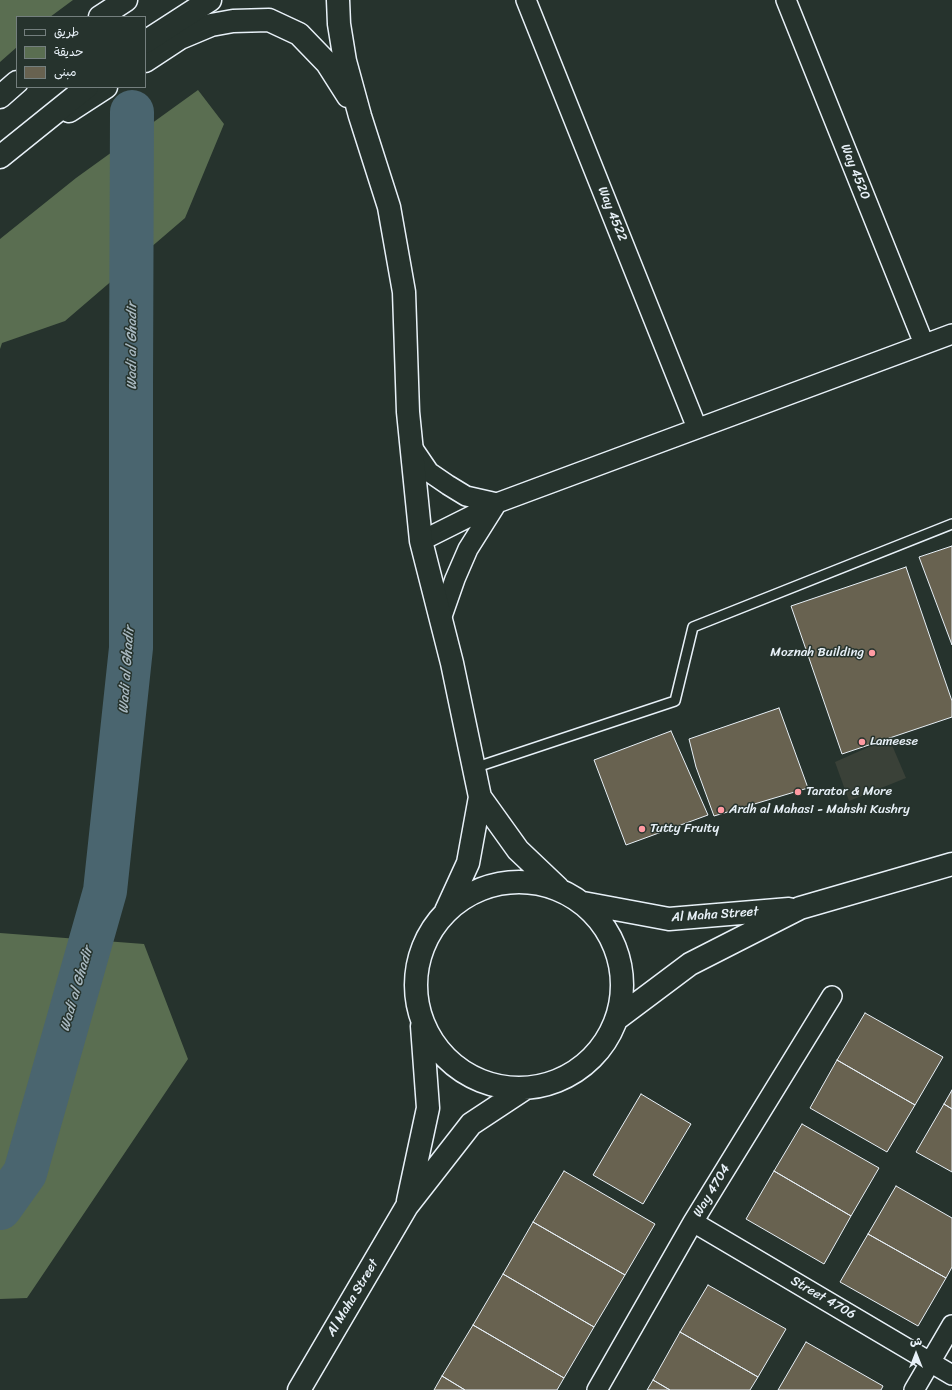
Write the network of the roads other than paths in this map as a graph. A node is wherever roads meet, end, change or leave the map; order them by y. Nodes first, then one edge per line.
1 (126, 0) edge
2 (210, 0) edge
3 (338, 0) edge
4 (526, 0) edge
5 (786, 0) edge
6 (102, 16) edge
7 (146, 41) edge
8 (146, 60) edge
9 (16, 83) edge
10 (86, 88) edge
11 (104, 88) edge
12 (0, 96) edge
13 (360, 116) junction
14 (3, 154) edge
15 (952, 334) edge
16 (924, 344) junction
17 (697, 428) junction
18 (412, 448) junction
19 (497, 503) junction
20 (952, 524) edge
21 (421, 541) junction
22 (441, 619) junction
23 (474, 768) junction
24 (480, 797) junction
25 (952, 864) edge
26 (560, 889) junction
27 (583, 903) junction
28 (800, 908) junction
29 (446, 911) junction
30 (832, 996) dead end
31 (618, 1018) junction
32 (422, 1022) junction
33 (524, 1089) junction
34 (407, 1206) junction
35 (693, 1222) junction
36 (952, 1325) edge
37 (931, 1361) junction
38 (952, 1375) edge
39 (305, 1388) edge
40 (597, 1390) edge
41 (914, 1390) edge

1 - 6 street
2 - 7 street
3 - 13 street
4 - 17 street, Way 4522
5 - 16 street, Way 4520
8 - 13 street
9 - 12 street
10 - 14 street
11 - 14 street
13 - 18 street
15 - 16 street
16 - 17 street
17 - 19 street
18 - 19 street
18 - 21 street
19 - 21 street
19 - 22 street
20 - 23 lane
21 - 22 street
22 - 23 street
23 - 24 street
24 - 26 street
24 - 29 street
25 - 28 street, Al Maha Street
26 - 27 street
26 - 29 street
27 - 28 street, Al Maha Street
27 - 31 street
28 - 31 street, Al Maha Street
29 - 32 street
30 - 35 street, Way 4704
31 - 33 street
32 - 33 street
32 - 34 street, Al Maha Street
33 - 34 street, Al Maha Street
34 - 39 street, Al Maha Street
35 - 37 street, Street 4706
35 - 40 street, Way 4704
36 - 37 street
37 - 38 street, Street 4706
37 - 41 street

